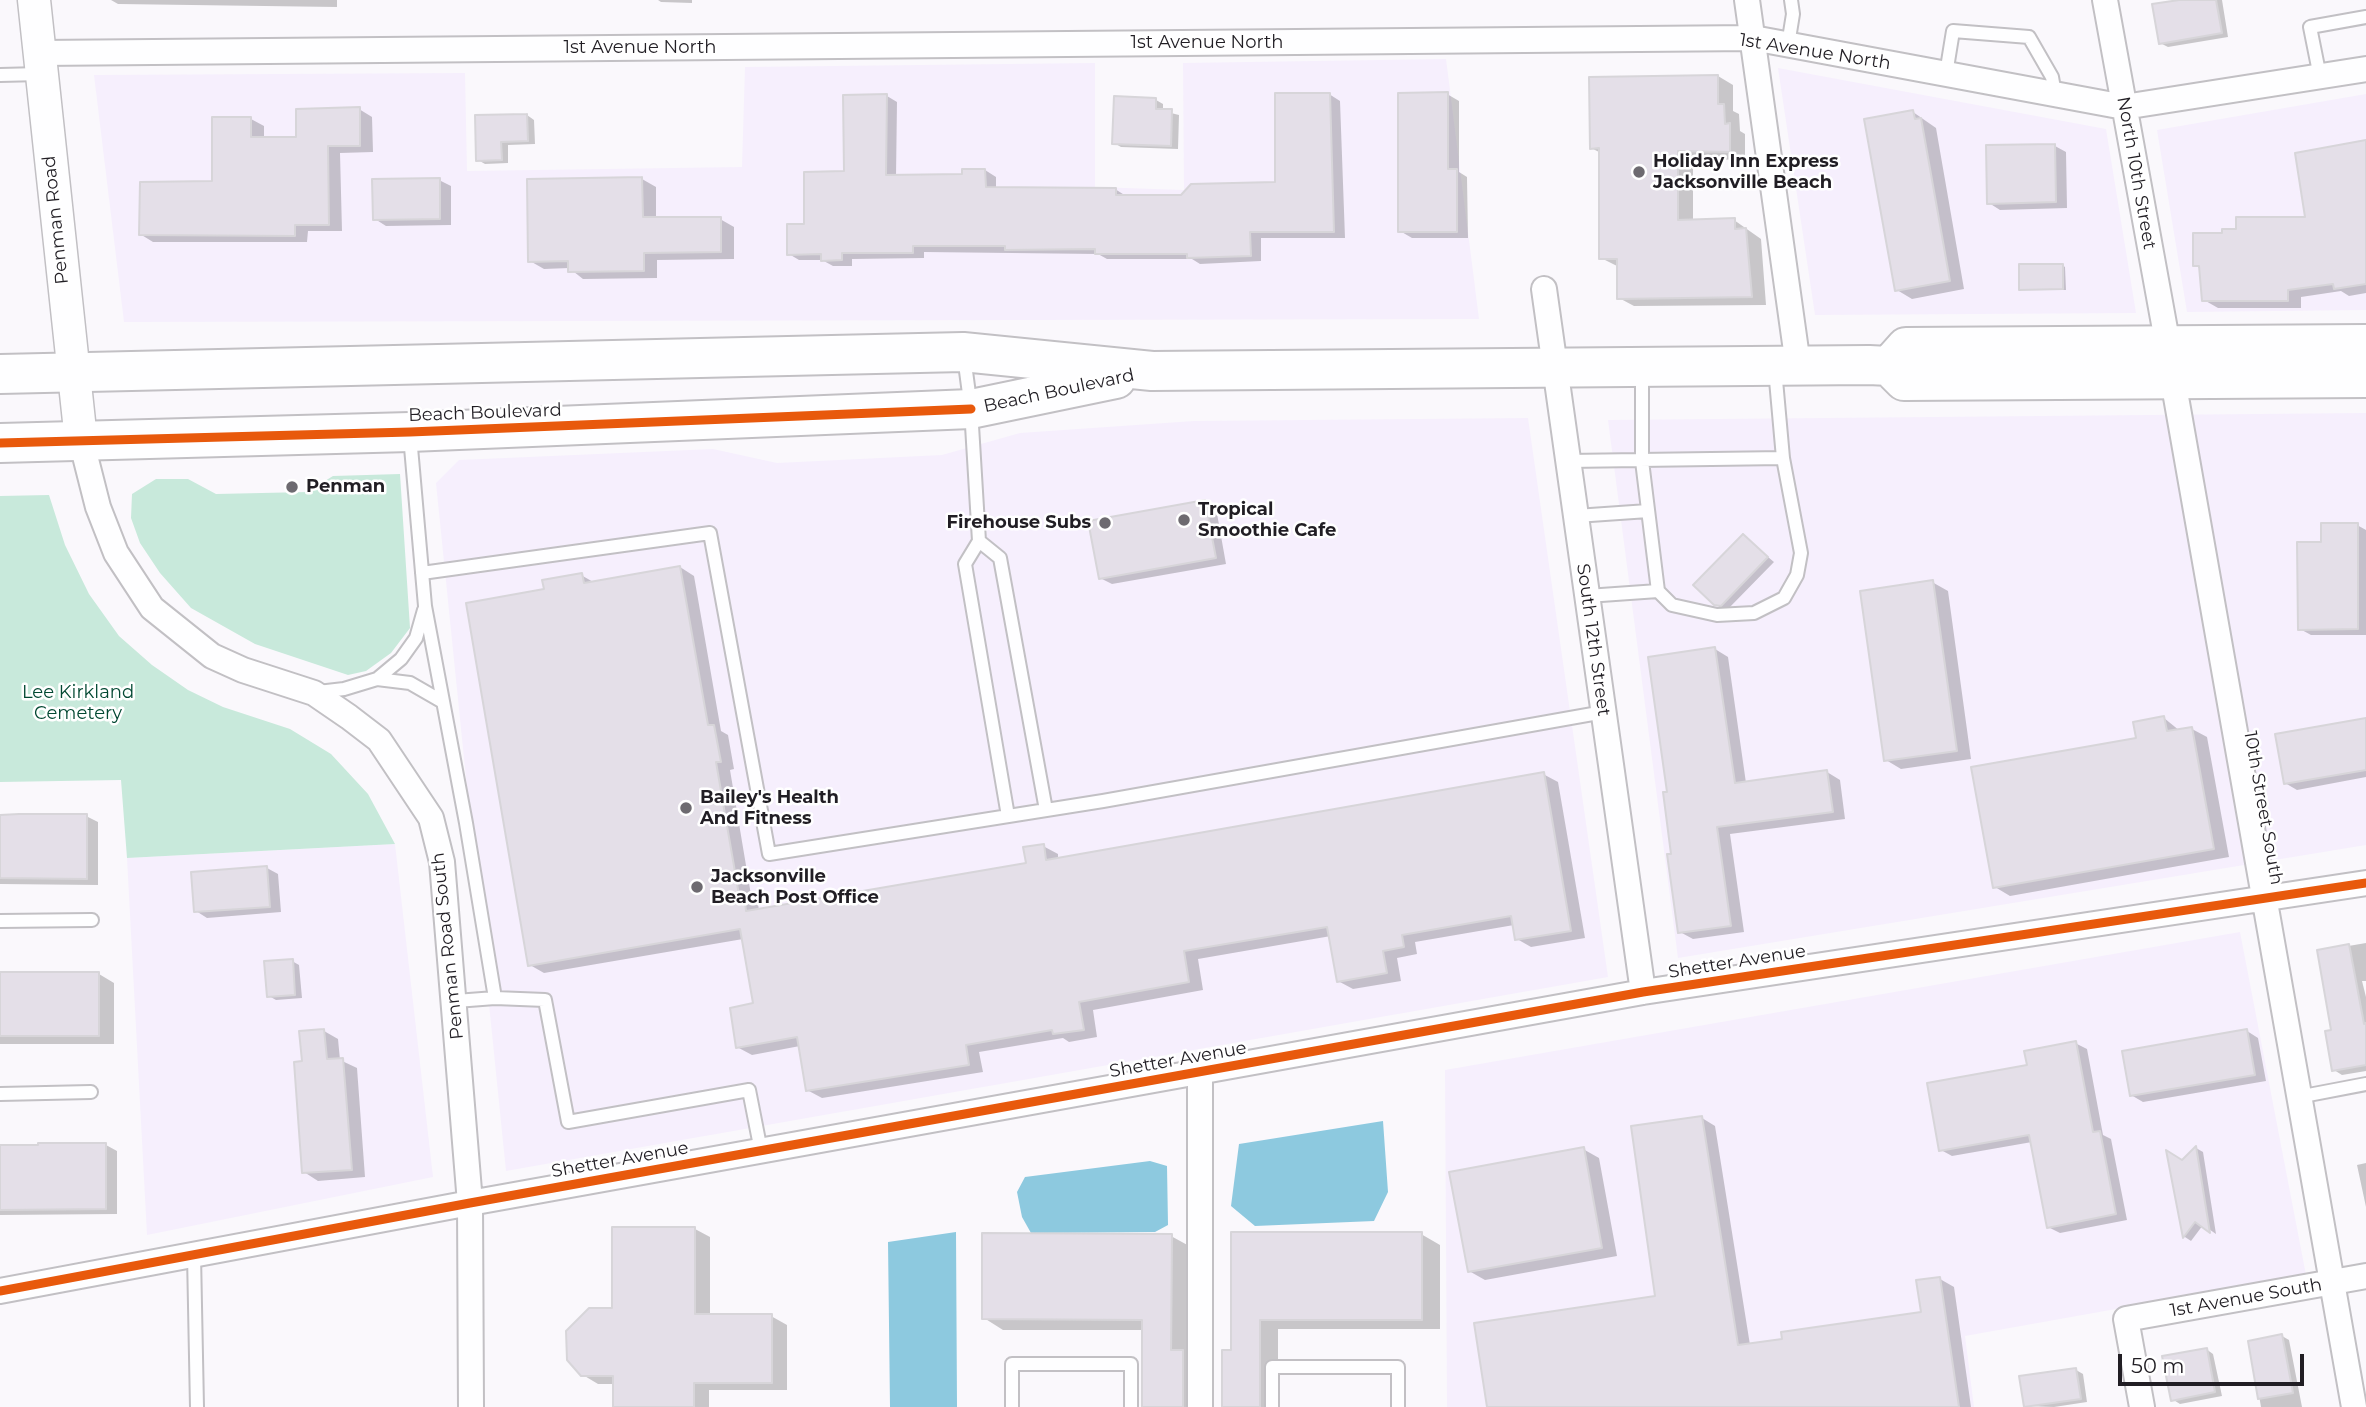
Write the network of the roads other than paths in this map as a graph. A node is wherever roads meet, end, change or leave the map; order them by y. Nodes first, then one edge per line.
1 (34, 0) edge
2 (1747, 0) edge
3 (1791, 0) edge
4 (2105, 0) edge
5 (2366, 18) edge
6 (1753, 38) junction
7 (1787, 45) junction
8 (40, 64) junction
9 (2366, 69) edge
10 (1946, 74) junction
11 (0, 75) edge
12 (2320, 77) junction
13 (2055, 94) junction
14 (2124, 107) junction
15 (1544, 289) dead end
16 (2366, 344) edge
17 (963, 352) junction
18 (2171, 363) junction
19 (1786, 365) junction
20 (1889, 366) junction
21 (1642, 367) junction
22 (1555, 368) junction
23 (1152, 371) junction
24 (0, 374) edge
25 (74, 374) junction
26 (2366, 378) edge
27 (971, 409) junction
28 (410, 432) junction
29 (82, 440) junction
30 (0, 443) edge
31 (1783, 458) junction
32 (1568, 461) junction
33 (1642, 461) junction
34 (1648, 511) junction
35 (1576, 516) junction
36 (979, 541) junction
37 (422, 573) junction
38 (1658, 591) junction
39 (1587, 596) junction
40 (425, 606) junction
41 (377, 679) junction
42 (314, 693) junction
43 (443, 702) junction
44 (1604, 712) junction
45 (1046, 810) junction
46 (1008, 816) junction
47 (2366, 883) edge
48 (2263, 899) junction
49 (92, 920) dead end
50 (0, 921) edge
51 (1643, 992) junction
52 (495, 998) junction
53 (456, 1001) junction
54 (1200, 1072) junction
55 (2366, 1084) edge
56 (91, 1092) dead end
57 (0, 1094) edge
58 (2298, 1097) junction
59 (761, 1151) junction
60 (470, 1203) junction
61 (194, 1255) junction
62 (2366, 1276) edge
63 (2331, 1282) junction
64 (0, 1291) edge
65 (197, 1407) edge
66 (471, 1407) edge
67 (1012, 1407) edge
68 (1131, 1407) edge
69 (1200, 1407) edge
70 (1272, 1407) edge
71 (1398, 1407) edge
72 (2142, 1407) edge
73 (2354, 1407) edge

1 - 8 street, Penman Road
2 - 6 street
3 - 7 lane
4 - 14 street, North 10th Street
5 - 12 lane
6 - 7 street, 1st Avenue North
6 - 8 street, 1st Avenue North
6 - 19 street
7 - 10 street, 1st Avenue North
8 - 11 lane
8 - 25 street, Penman Road
9 - 12 street, 1st Avenue North
10 - 13 street, 1st Avenue North
10 - 13 lane
12 - 14 street, 1st Avenue North
13 - 14 street, 1st Avenue North
14 - 18 street, North 10th Street
15 - 22 street, South 12th Street
16 - 18 highway
17 - 23 highway
17 - 25 highway
17 - 27 lane
18 - 20 highway
18 - 20 highway
18 - 26 highway
18 - 48 street, 10th Street South
19 - 20 highway
19 - 21 highway
19 - 31 lane
21 - 22 highway
21 - 33 lane
22 - 23 highway
22 - 32 street, South 12th Street
23 - 27 highway, Beach Boulevard
24 - 25 highway
25 - 29 street, Penman Road
27 - 28 highway, Beach Boulevard
27 - 36 lane
28 - 29 highway, Beach Boulevard
28 - 37 lane
29 - 30 highway, Beach Boulevard
29 - 42 street, Penman Road South
31 - 33 lane
31 - 38 lane
32 - 33 lane
32 - 35 street, South 12th Street
33 - 34 lane
34 - 35 lane
34 - 38 lane
35 - 39 street, South 12th Street
36 - 45 lane
36 - 46 lane
37 - 40 lane
37 - 46 lane
38 - 39 lane
39 - 44 street, South 12th Street
40 - 41 lane
40 - 43 lane
41 - 42 lane
41 - 43 lane
42 - 53 street, Penman Road South
43 - 52 lane
44 - 45 lane
44 - 51 street, South 12th Street
45 - 46 lane
47 - 48 street, Shetter Avenue
48 - 51 street, Shetter Avenue
48 - 58 street, 10th Street South
49 - 50 lane
51 - 54 street, Shetter Avenue
52 - 53 lane
52 - 59 lane
53 - 60 street, Penman Road South
54 - 59 street, Shetter Avenue
54 - 69 street
55 - 58 lane
56 - 57 lane
58 - 63 street, 10th Street South
59 - 60 street, Shetter Avenue
60 - 61 street, Shetter Avenue
60 - 66 street, Penman Road South
61 - 64 street, Shetter Avenue
61 - 65 lane
62 - 63 street, 1st Avenue South
63 - 72 street, 1st Avenue South
63 - 73 street, 10th Street South
67 - 68 lane
70 - 71 lane

